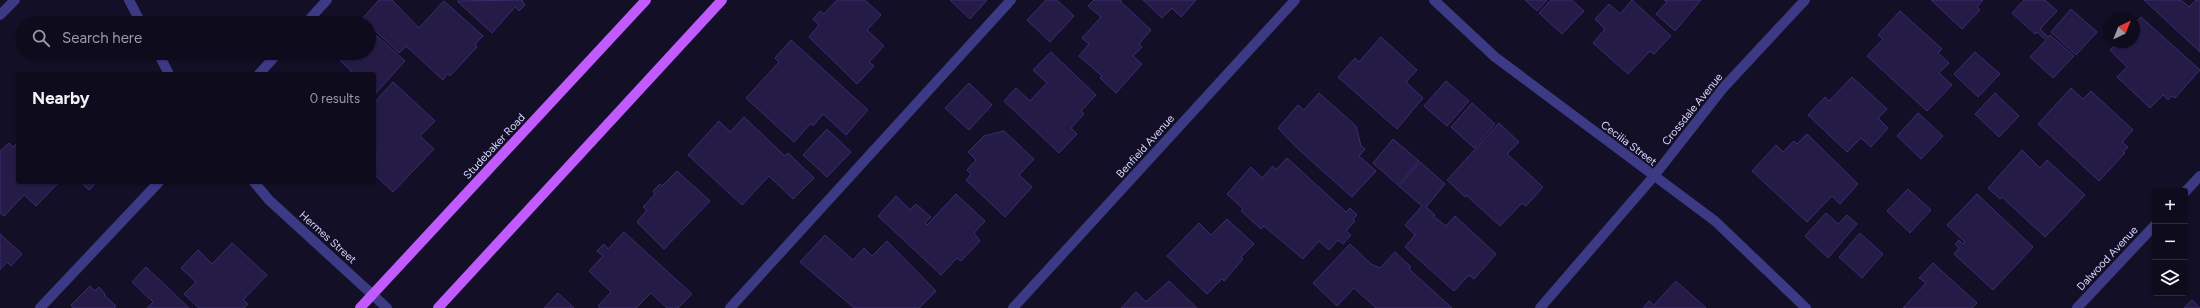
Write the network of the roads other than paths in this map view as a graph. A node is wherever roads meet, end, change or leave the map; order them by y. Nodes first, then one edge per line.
1 (15, 0) edge
2 (129, 0) edge
3 (327, 0) edge
4 (646, 0) edge
5 (722, 0) edge
6 (1011, 0) edge
7 (1295, 0) edge
8 (1434, 0) edge
9 (1805, 0) edge
10 (0, 15) edge
11 (138, 16) edge
12 (312, 16) edge
13 (162, 60) edge
14 (272, 60) edge
15 (168, 72) edge
16 (261, 72) edge
17 (1654, 176) junction
18 (2200, 176) edge
19 (157, 184) edge
20 (256, 184) edge
21 (2188, 189) edge
22 (2152, 228) edge
23 (373, 294) junction
24 (40, 308) edge
25 (360, 308) edge
26 (387, 308) edge
27 (438, 308) edge
28 (730, 308) edge
29 (1013, 308) edge
30 (1540, 308) edge
31 (1806, 308) edge
32 (2077, 308) edge

1 - 10 street
2 - 11 street
3 - 12 street
4 - 23 main road, Studebaker Road
5 - 27 main road
6 - 28 street
7 - 29 street, Benfield Avenue
8 - 17 street, Cecilia Street
9 - 17 street, Crossdale Avenue
13 - 15 street
14 - 16 street
17 - 30 street, Crossdale Avenue
17 - 31 street, Cecilia Street
18 - 21 street
19 - 24 street
20 - 23 street, Hermes Street
22 - 32 street, Dalwood Avenue
23 - 25 main road, Studebaker Road
23 - 26 street, Hermes Street

